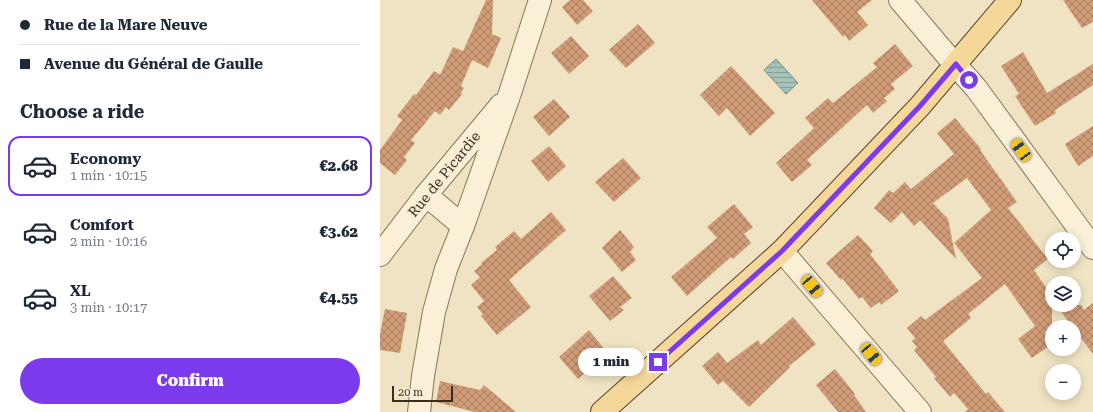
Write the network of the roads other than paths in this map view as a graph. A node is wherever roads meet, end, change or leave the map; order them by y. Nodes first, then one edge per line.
1 (540, 0) edge
2 (900, 0) edge
3 (1010, 0) edge
4 (956, 64) junction
5 (510, 93) junction
6 (426, 195) junction
7 (462, 226) junction
8 (1093, 248) edge
9 (782, 251) junction
10 (380, 255) edge
11 (419, 412) edge
12 (602, 412) edge
13 (920, 412) edge

1 - 5 street
2 - 4 street
3 - 4 main road
4 - 8 street
4 - 9 main road
5 - 6 street, Rue de Picardie
5 - 7 street
6 - 7 street
6 - 10 street, Rue de Picardie
7 - 11 street
9 - 12 main road
9 - 13 street

